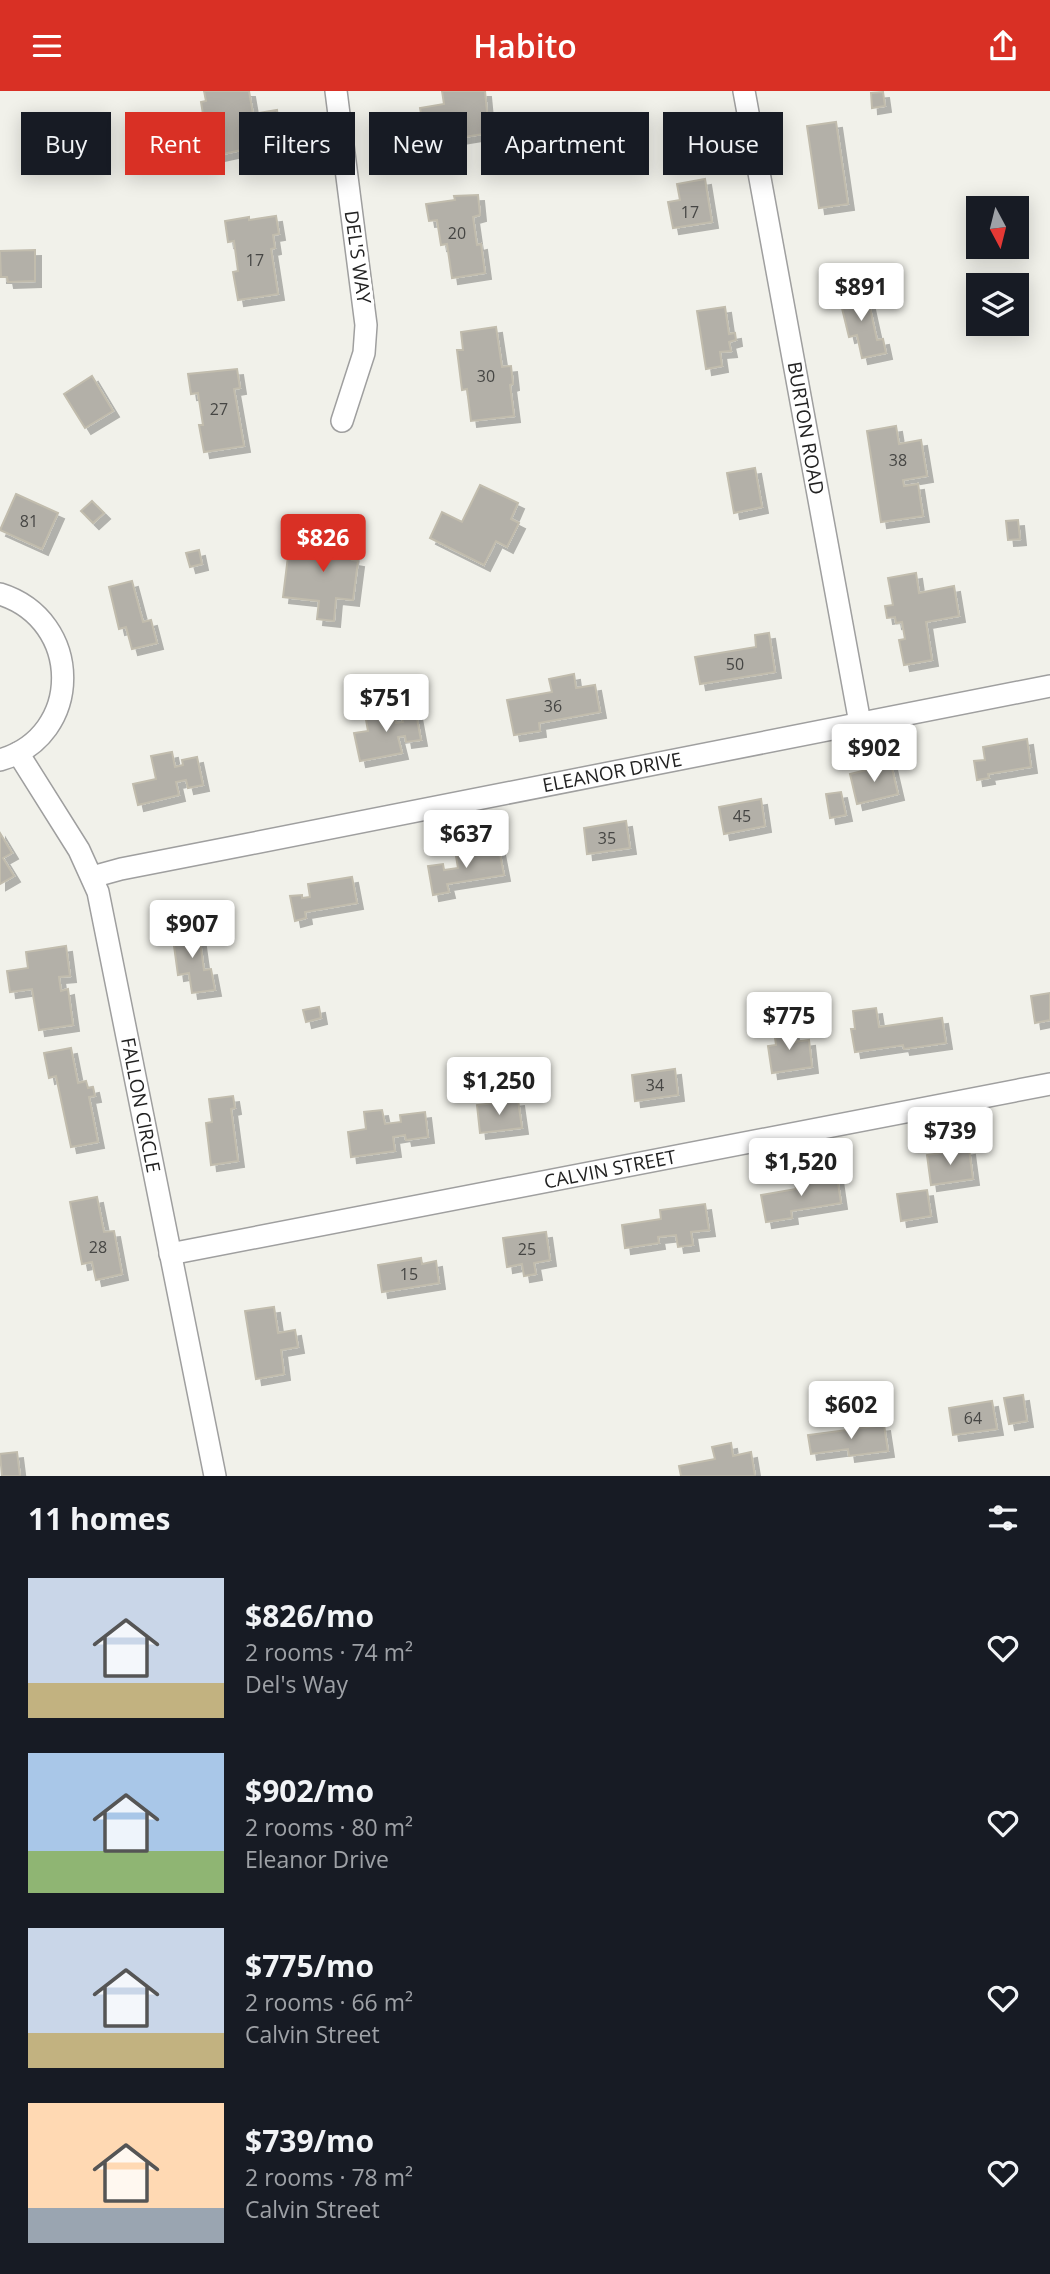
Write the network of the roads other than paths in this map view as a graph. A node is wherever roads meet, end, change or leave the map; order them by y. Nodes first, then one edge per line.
1 (336, 91) edge
2 (744, 91) edge
3 (342, 421) dead end
4 (0, 594) edge
5 (1050, 686) edge
6 (860, 723) junction
7 (9, 757) edge
8 (92, 877) junction
9 (1050, 1084) edge
10 (170, 1254) junction
11 (215, 1476) edge

1 - 3 street, DEL'S WAY
2 - 6 street, BURTON ROAD
4 - 7 street, FALLON CIRCLE
5 - 6 street, ELEANOR DRIVE
6 - 8 street, ELEANOR DRIVE
7 - 8 street, FALLON CIRCLE
8 - 10 street, FALLON CIRCLE
9 - 10 street, CALVIN STREET
10 - 11 street, FALLON CIRCLE

